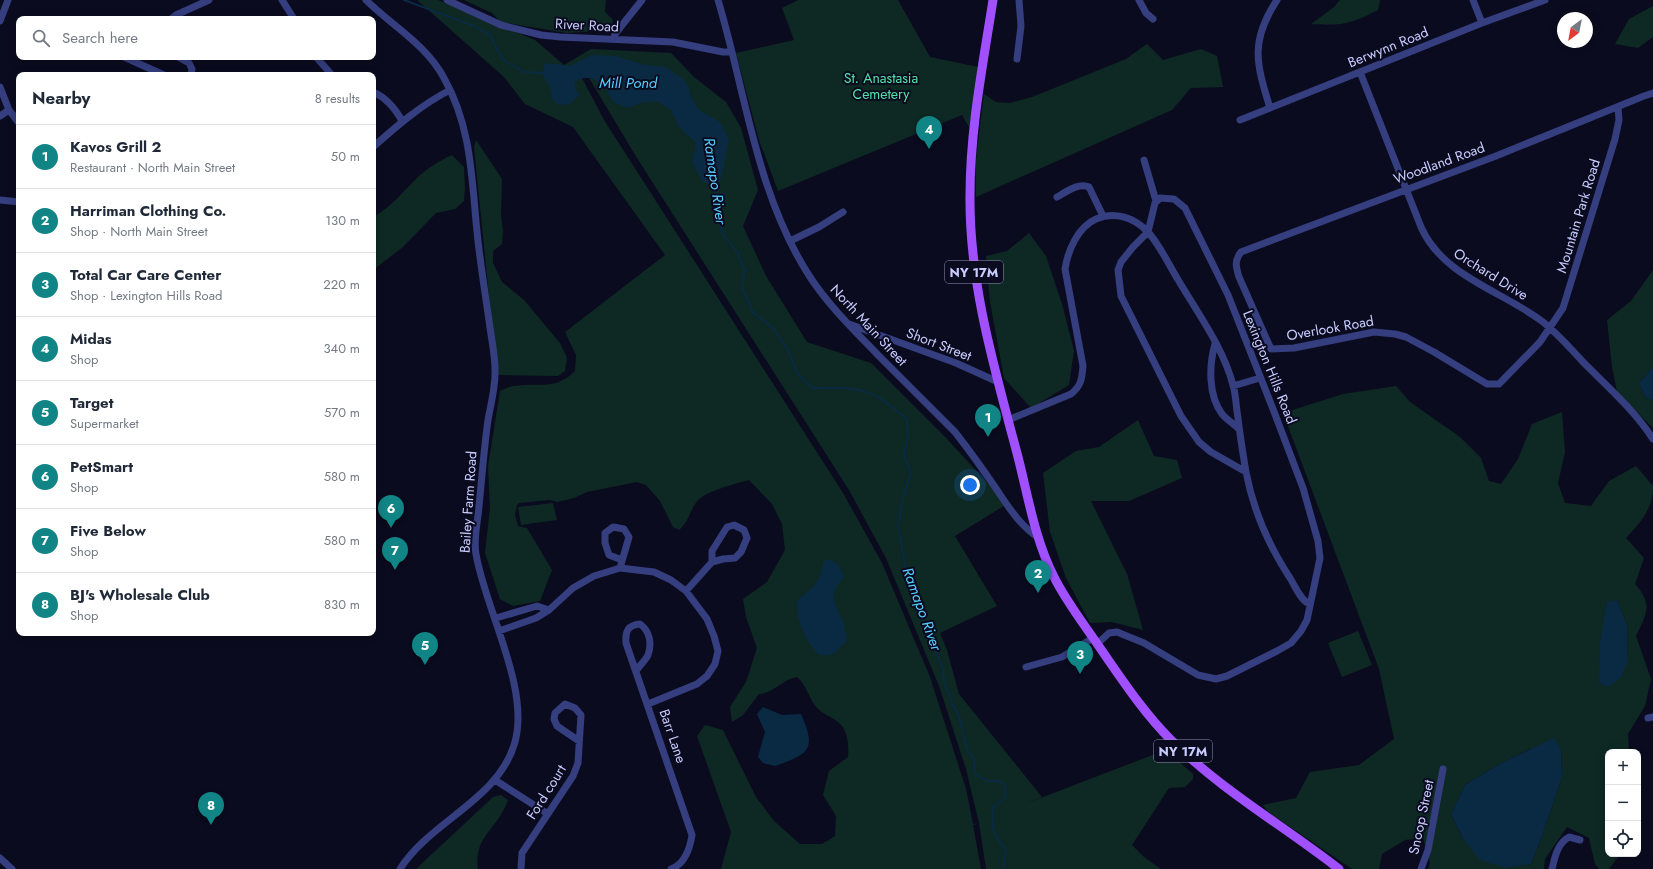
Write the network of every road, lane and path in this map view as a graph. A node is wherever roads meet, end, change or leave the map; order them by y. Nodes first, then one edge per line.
1 (8, 0) edge
2 (209, 0) edge
3 (282, 0) edge
4 (366, 0) edge
5 (447, 0) edge
6 (642, 0) edge
7 (718, 0) edge
8 (993, 0) edge
9 (1019, 0) edge
10 (1139, 0) edge
11 (1277, 0) edge
12 (1473, 0) edge
13 (1546, 0) edge
14 (175, 16) edge
15 (292, 16) edge
16 (1153, 18) dead end
17 (0, 21) edge
18 (1482, 23) junction
19 (614, 39) junction
20 (731, 52) junction
21 (1018, 59) dead end
22 (131, 60) edge
23 (184, 60) edge
24 (319, 60) edge
25 (157, 72) edge
26 (192, 72) edge
27 (329, 72) edge
28 (1360, 72) junction
29 (0, 87) edge
30 (450, 90) junction
31 (1653, 93) edge
32 (376, 94) edge
33 (1618, 107) junction
34 (1270, 108) junction
35 (9, 110) junction
36 (0, 116) edge
37 (16, 119) edge
38 (1240, 120) dead end
39 (402, 121) junction
40 (376, 144) edge
41 (1144, 160) dead end
42 (1405, 189) junction
43 (1057, 197) dead end
44 (0, 200) edge
45 (1156, 201) junction
46 (16, 202) edge
47 (843, 212) dead end
48 (1103, 216) junction
49 (1148, 232) junction
50 (790, 241) junction
51 (1236, 258) joint
52 (846, 323) junction
53 (1550, 329) junction
54 (1215, 344) junction
55 (1260, 378) junction
56 (998, 382) junction
57 (1233, 386) junction
58 (1008, 420) junction
59 (1239, 429) junction
60 (1653, 439) edge
61 (1246, 472) junction
62 (1039, 538) junction
63 (622, 560) junction
64 (712, 562) junction
65 (620, 568) junction
66 (686, 591) junction
67 (1309, 604) junction
68 (549, 610) junction
69 (496, 618) junction
70 (499, 631) junction
71 (1095, 641) junction
72 (1026, 667) dead end
73 (636, 671) junction
74 (648, 704) junction
75 (579, 740) junction
76 (1443, 769) dead end
77 (495, 780) junction
78 (548, 814) junction
79 (1580, 840) dead end
80 (0, 858) edge
81 (12, 869) edge
82 (400, 869) edge
83 (521, 869) edge
84 (671, 869) edge
85 (1339, 869) edge
86 (1421, 869) edge
87 (1552, 869) edge

1 - 17 street
2 - 14 street
3 - 15 street
4 - 30 street, Bailey Farm Road
5 - 19 street, River Road
6 - 19 street
7 - 20 street, North Main Street
8 - 56 main road, NY 17M
9 - 21 street
10 - 16 street
11 - 34 street
12 - 18 street
13 - 18 street, Berwynn Road
18 - 28 street, Berwynn Road
19 - 20 street, River Road
20 - 50 street, North Main Street
22 - 25 street
23 - 26 street
24 - 27 street
28 - 34 street, Berwynn Road
28 - 42 street, Orchard Drive
29 - 35 street
30 - 39 street
30 - 69 street, Bailey Farm Road
31 - 33 street, Woodland Road
32 - 39 street
33 - 42 street, Woodland Road
33 - 53 street, Mountain Park Road
34 - 38 street, Berwynn Road
35 - 36 street
35 - 37 street
39 - 40 street
41 - 45 street
42 - 51 street, Woodland Road
42 - 53 street, Orchard Drive
43 - 48 street
44 - 46 street
45 - 49 street
45 - 55 street, Lexington Hills Road
47 - 50 street
48 - 49 street
48 - 58 street
49 - 54 street
49 - 61 street
50 - 52 street, North Main Street
51 - 53 street, Overlook Road
52 - 56 street, Short Street
52 - 62 street, North Main Street
53 - 60 street, Orchard Drive
54 - 57 street
54 - 59 street
55 - 57 street
55 - 67 street, Lexington Hills Road
56 - 58 main road, NY 17M
57 - 59 street
58 - 62 main road, NY 17M
59 - 61 street
61 - 67 street
62 - 71 main road, NY 17M
63 - 63 street
63 - 65 street
64 - 64 street
64 - 66 street
65 - 66 street, Barr Lane
65 - 68 street, Barr Lane
66 - 74 street, Barr Lane
67 - 71 street, Lexington Hills Road
68 - 69 street
68 - 70 street, Barr Lane
69 - 70 street, Bailey Farm Road
70 - 77 street, Bailey Farm Road
71 - 72 street, Lexington Hills Road
71 - 85 main road, NY 17M
73 - 73 street
73 - 74 street
74 - 84 street, Barr Lane
75 - 75 street, Ford court
75 - 78 street, Ford court
76 - 86 street, Snoop Street
77 - 78 street
77 - 82 street, Bailey Farm Road
78 - 83 street, Ford court
79 - 87 street
80 - 81 street

